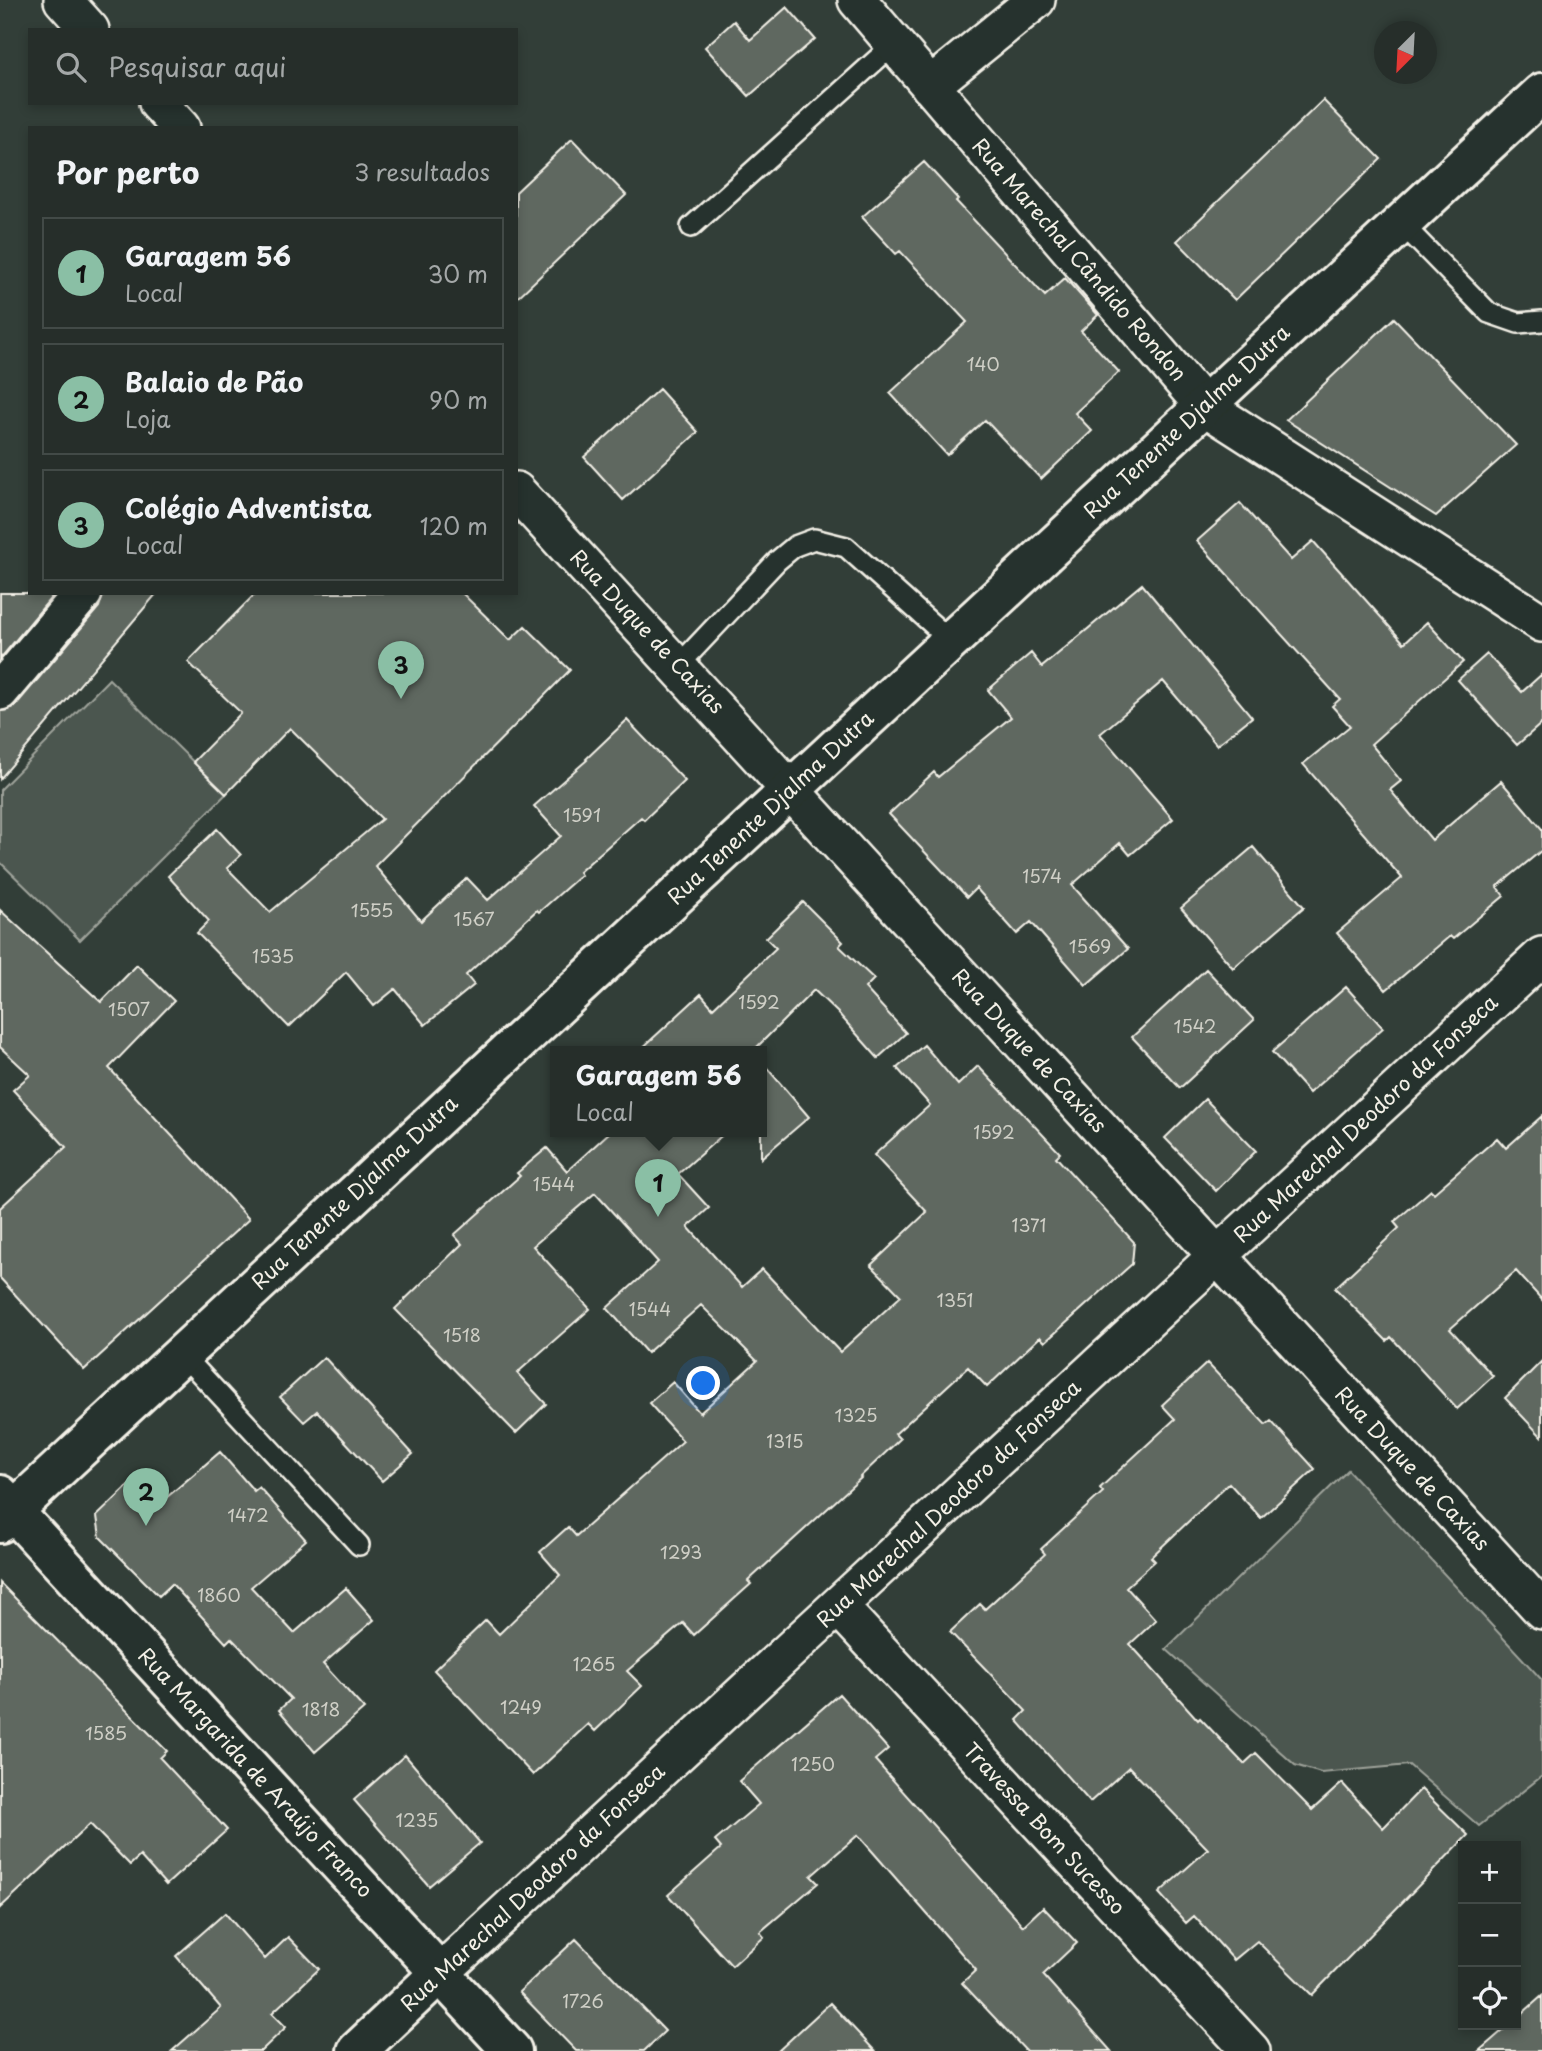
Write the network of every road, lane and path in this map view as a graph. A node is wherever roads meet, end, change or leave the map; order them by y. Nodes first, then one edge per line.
1 (63, 0) edge
2 (857, 0) edge
3 (1037, 0) edge
4 (88, 28) edge
5 (894, 44) junction
6 (930, 86) junction
7 (1542, 93) edge
8 (160, 105) edge
9 (179, 126) edge
10 (1401, 223) junction
11 (691, 227) dead end
12 (1542, 321) edge
13 (1204, 406) junction
14 (518, 493) edge
15 (81, 595) edge
16 (1542, 623) edge
17 (951, 641) junction
18 (678, 666) junction
19 (0, 691) edge
20 (790, 790) junction
21 (1542, 956) edge
22 (1217, 1256) junction
23 (182, 1354) junction
24 (4, 1509) edge
25 (359, 1545) dead end
26 (838, 1606) junction
27 (1542, 1610) edge
28 (440, 1973) junction
29 (356, 2051) edge
30 (512, 2051) edge
31 (1251, 2051) edge

1 - 4 street
2 - 5 street, Rua Marechal Cândido Rondon
3 - 6 street
5 - 6 street, Rua Marechal Cândido Rondon
5 - 11 lane
6 - 13 street, Rua Marechal Cândido Rondon
7 - 10 main road, Rua Tenente Djalma Dutra
8 - 9 street
10 - 12 lane
10 - 13 main road, Rua Tenente Djalma Dutra
13 - 16 street, Rua Marechal Cândido Rondon
13 - 17 main road, Rua Tenente Djalma Dutra
14 - 18 street, Rua Duque de Caxias
15 - 19 street
17 - 18 lane
17 - 20 main road, Rua Tenente Djalma Dutra
18 - 20 street, Rua Duque de Caxias
20 - 22 street, Rua Duque de Caxias
20 - 23 main road, Rua Tenente Djalma Dutra
21 - 22 street, Rua Marechal Deodoro da Fonseca
22 - 26 street, Rua Marechal Deodoro da Fonseca
22 - 27 street, Rua Duque de Caxias
23 - 24 main road, Rua Tenente Djalma Dutra
23 - 25 lane
24 - 28 main road, Rua Margarida de Araújo Franco
26 - 28 street, Rua Marechal Deodoro da Fonseca
26 - 31 street, Travessa Bom Sucesso
28 - 29 main road, Rua Marechal Deodoro da Fonseca
28 - 30 main road, Rua Margarida de Araújo Franco

